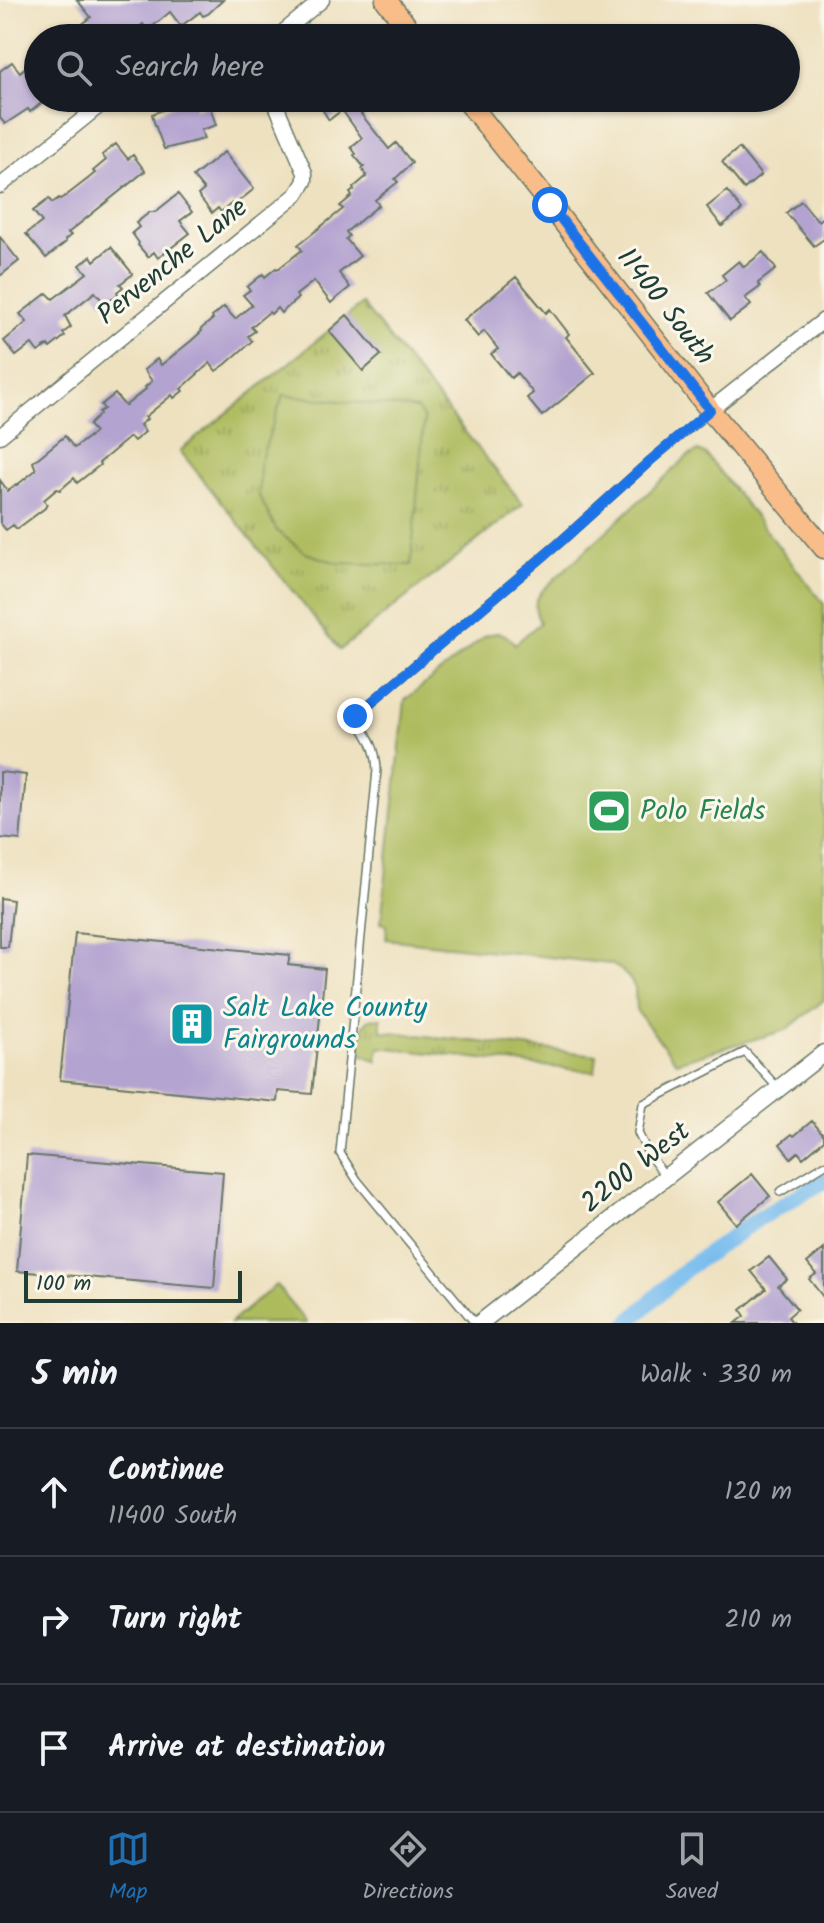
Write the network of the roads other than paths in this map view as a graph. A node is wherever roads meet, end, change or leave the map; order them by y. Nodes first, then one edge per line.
1 (322, 0) edge
2 (386, 0) edge
3 (293, 24) edge
4 (405, 24) edge
5 (92, 112) edge
6 (279, 112) edge
7 (476, 112) edge
8 (0, 186) edge
9 (824, 320) edge
10 (710, 410) junction
11 (0, 436) edge
12 (824, 548) edge
13 (824, 1053) edge
14 (778, 1089) junction
15 (824, 1165) edge
16 (666, 1177) junction
17 (780, 1192) dead end
18 (478, 1323) edge

1 - 3 street
2 - 4 main road
5 - 8 street
6 - 11 street, Pervenche Lane
7 - 10 main road, 11400 South
9 - 10 street
10 - 12 main road, 11400 South
10 - 18 lane
13 - 14 street, 2200 West
14 - 16 street, 2200 West
14 - 16 lane
15 - 17 lane
16 - 18 street, 2200 West

